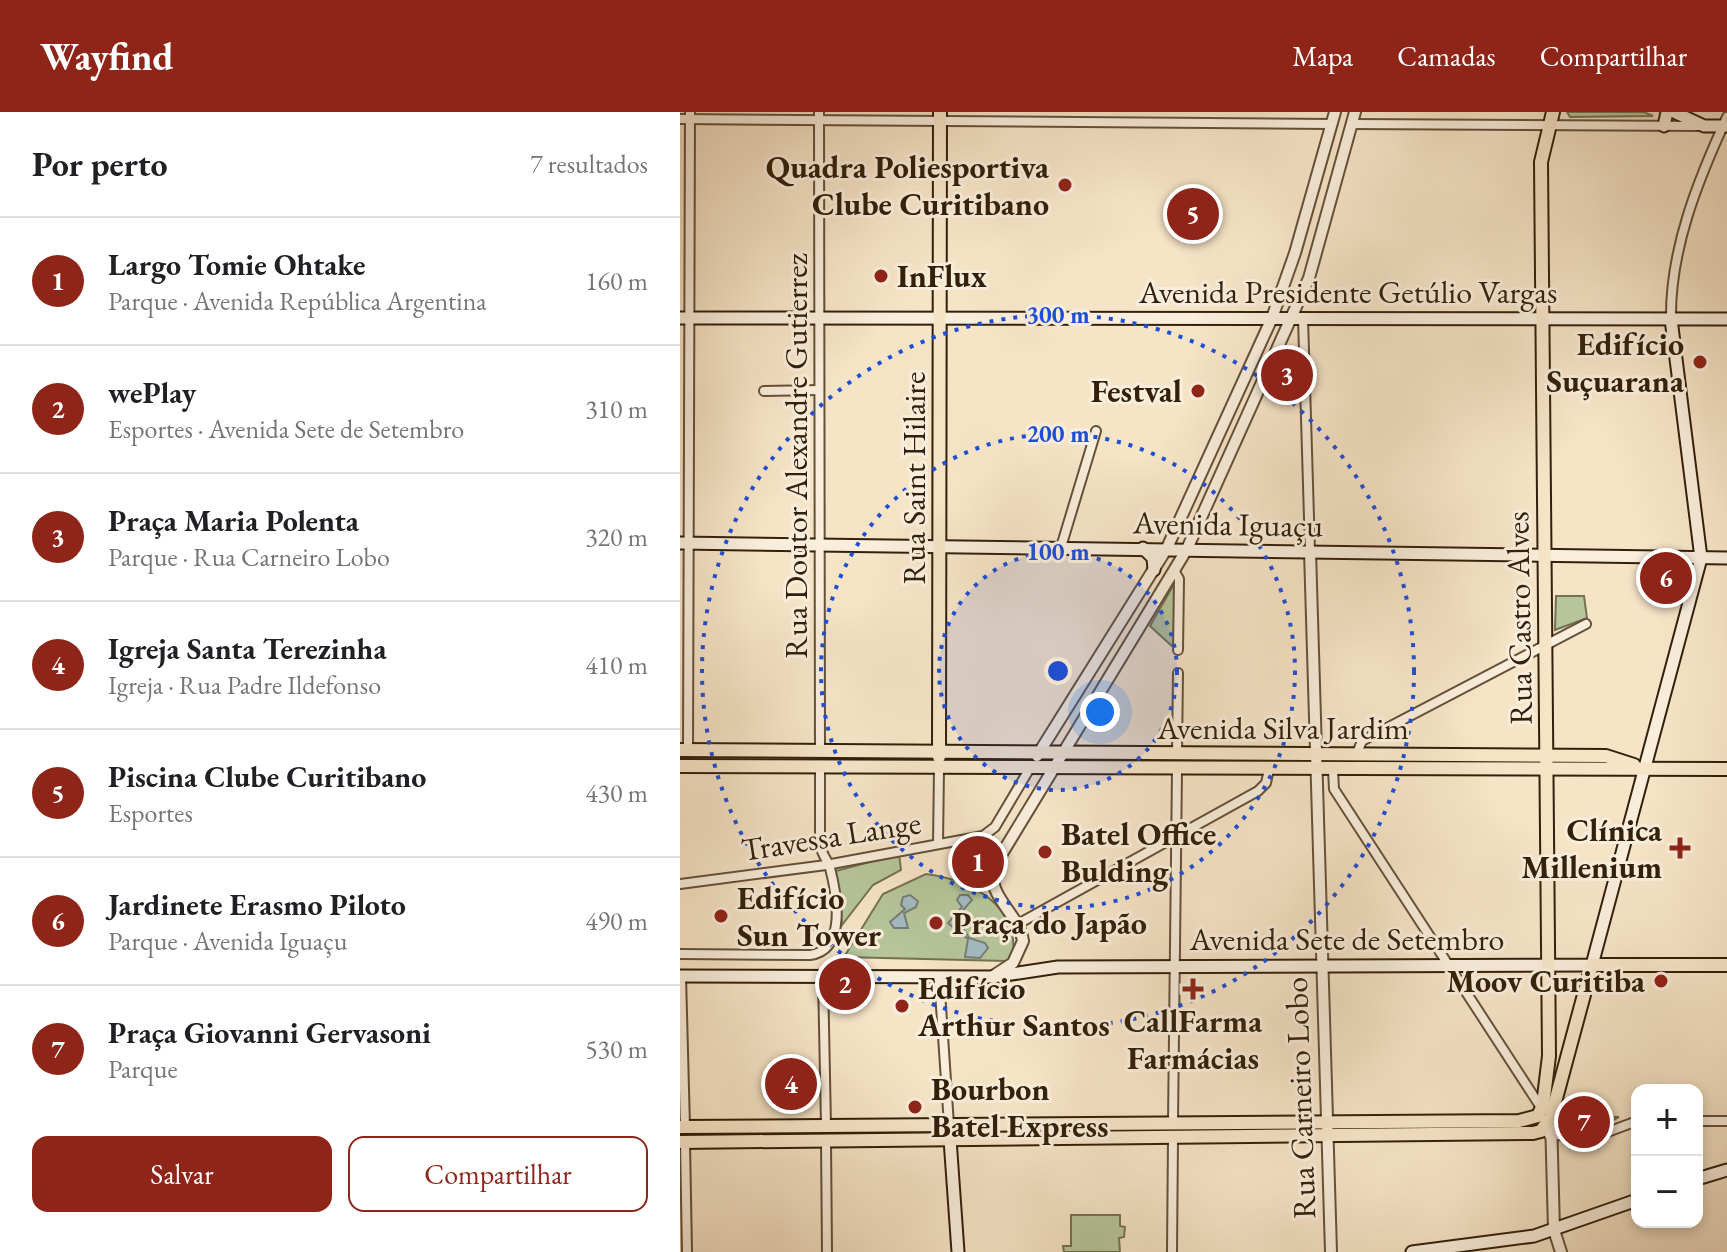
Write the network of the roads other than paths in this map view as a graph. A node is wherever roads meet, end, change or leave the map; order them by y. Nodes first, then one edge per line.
1 (1175, 112) edge
2 (1335, 112) edge
3 (1355, 112) edge
4 (1553, 112) edge
5 (1667, 112) edge
6 (1674, 112) edge
7 (819, 116) edge
8 (940, 116) edge
9 (687, 117) edge
10 (1041, 117) edge
11 (1070, 117) edge
12 (1175, 123) junction
13 (1726, 123) edge
14 (1331, 124) junction
15 (1352, 124) junction
16 (1548, 125) junction
17 (1664, 126) junction
18 (1704, 126) junction
19 (685, 318) edge
20 (819, 318) junction
21 (940, 318) junction
22 (1272, 318) junction
23 (1298, 318) junction
24 (1542, 319) junction
25 (1671, 319) junction
26 (1727, 319) edge
27 (1278, 354) junction
28 (1304, 367) junction
29 (819, 390) junction
30 (764, 391) dead end
31 (1096, 431) dead end
32 (684, 543) edge
33 (820, 544) junction
34 (939, 546) junction
35 (1061, 547) junction
36 (1143, 548) junction
37 (1167, 548) junction
38 (1187, 549) junction
39 (1310, 551) junction
40 (1544, 555) junction
41 (1701, 558) junction
42 (1727, 558) edge
43 (1154, 570) junction
44 (1175, 572) junction
45 (1586, 624) dead end
46 (1545, 644) junction
47 (1178, 650) dead end
48 (1178, 673) dead end
49 (684, 750) edge
50 (711, 750) junction
51 (820, 751) junction
52 (939, 752) junction
53 (1039, 753) junction
54 (1061, 753) junction
55 (1086, 753) junction
56 (1177, 754) junction
57 (1316, 755) junction
58 (1356, 755) junction
59 (1546, 756) junction
60 (680, 766) edge
61 (729, 766) junction
62 (820, 767) junction
63 (939, 768) junction
64 (1030, 768) junction
65 (1645, 768) junction
66 (1052, 769) junction
67 (1105, 769) junction
68 (1177, 769) junction
69 (1269, 769) junction
70 (1727, 769) edge
71 (1333, 770) junction
72 (1546, 771) junction
73 (1316, 776) junction
74 (1334, 789) junction
75 (1176, 837) junction
76 (938, 844) junction
77 (829, 865) junction
78 (680, 884) edge
79 (1018, 924) junction
80 (680, 954) edge
81 (1322, 964) junction
82 (1448, 965) junction
83 (1548, 965) junction
84 (1592, 965) junction
85 (1727, 965) edge
86 (1175, 966) junction
87 (680, 976) edge
88 (823, 976) junction
89 (939, 977) junction
90 (992, 977) junction
91 (1546, 1114) junction
92 (1703, 1121) edge
93 (1727, 1121) edge
94 (1266, 1122) junction
95 (1327, 1122) junction
96 (1173, 1123) junction
97 (1631, 1123) edge
98 (870, 1125) junction
99 (949, 1125) junction
100 (762, 1126) junction
101 (826, 1126) junction
102 (683, 1127) edge
103 (1519, 1135) junction
104 (1549, 1135) junction
105 (1327, 1136) junction
106 (1289, 1137) junction
107 (1173, 1138) junction
108 (950, 1139) junction
109 (895, 1140) junction
110 (826, 1141) junction
111 (683, 1142) edge
112 (743, 1142) junction
113 (1727, 1170) edge
114 (1703, 1177) edge
115 (1631, 1202) edge
116 (1554, 1230) junction
117 (687, 1252) edge
118 (827, 1252) edge
119 (958, 1252) edge
120 (1172, 1252) edge
121 (1331, 1252) edge
122 (1412, 1252) edge
123 (1561, 1252) edge

1 - 12 street
2 - 14 street
3 - 15 street
4 - 16 main road, Rua Castro Alves
5 - 17 main road
6 - 18 main road
7 - 8 street
7 - 9 street
7 - 20 street, Rua Doutor Alexandre Gutierrez
8 - 10 street
8 - 21 main road, Rua Saint Hilaire
9 - 19 street
10 - 11 street
11 - 12 street
12 - 14 street
13 - 18 main road
13 - 25 street
14 - 22 street
15 - 16 street
15 - 23 street
16 - 17 street
16 - 24 main road, Rua Castro Alves
17 - 18 street
19 - 20 main road, Avenida Presidente Getúlio Vargas
19 - 32 street
20 - 21 main road, Avenida Presidente Getúlio Vargas
20 - 29 street, Rua Doutor Alexandre Gutierrez
21 - 22 main road, Avenida Presidente Getúlio Vargas
21 - 34 main road, Rua Saint Hilaire
22 - 23 main road, Avenida Presidente Getúlio Vargas
22 - 37 street
23 - 24 main road, Avenida Presidente Getúlio Vargas
23 - 27 street
23 - 28 street, Rua Carneiro Lobo
24 - 25 main road, Avenida Presidente Getúlio Vargas
24 - 40 main road, Rua Castro Alves
25 - 26 main road, Avenida Presidente Getúlio Vargas
25 - 41 main road
27 - 28 street
27 - 38 street
28 - 39 street, Rua Carneiro Lobo
29 - 30 street
29 - 33 street, Rua Doutor Alexandre Gutierrez
31 - 35 street
32 - 33 main road, Avenida Iguaçu
32 - 49 street
33 - 34 main road, Avenida Iguaçu
33 - 51 street, Rua Doutor Alexandre Gutierrez
34 - 35 main road, Avenida Iguaçu
34 - 52 main road, Rua Saint Hilaire
35 - 36 main road, Avenida Iguaçu
36 - 37 main road, Avenida Iguaçu
36 - 43 main road
37 - 38 main road, Avenida Iguaçu
37 - 43 street
38 - 39 main road, Avenida Iguaçu
38 - 44 street
39 - 40 main road, Avenida Iguaçu
39 - 57 street, Rua Carneiro Lobo
40 - 41 main road, Avenida Iguaçu
40 - 46 main road, Rua Castro Alves
41 - 42 main road, Avenida Iguaçu
41 - 65 main road
43 - 53 street
44 - 47 street
44 - 54 street
45 - 46 street
46 - 58 street
46 - 59 main road, Rua Castro Alves
48 - 56 street
49 - 50 main road, Avenida Silva Jardim
50 - 51 main road, Avenida Silva Jardim
50 - 61 main road
51 - 52 main road, Avenida Silva Jardim
52 - 53 main road, Avenida Silva Jardim
52 - 63 main road, Rua Saint Hilaire
53 - 54 main road, Avenida Silva Jardim
53 - 64 street
54 - 55 main road, Avenida Silva Jardim
54 - 66 street
55 - 56 main road, Avenida Silva Jardim
55 - 67 main road
56 - 57 main road, Avenida Silva Jardim
57 - 58 main road, Avenida Silva Jardim
57 - 73 street, Rua Carneiro Lobo
58 - 59 main road, Avenida Silva Jardim
59 - 65 main road, Avenida Silva Jardim
59 - 72 main road, Rua Castro Alves
60 - 61 main road, Avenida Silva Jardim
61 - 62 main road, Avenida Silva Jardim
62 - 63 main road, Avenida Silva Jardim
62 - 77 street
63 - 64 main road, Avenida Silva Jardim
63 - 76 street, Rua Saint Hilaire
64 - 66 main road, Avenida Silva Jardim
64 - 76 street, Travessa Lange
65 - 70 main road, Avenida Silva Jardim
65 - 72 main road, Avenida Silva Jardim
65 - 84 main road
66 - 67 main road, Avenida Silva Jardim
66 - 79 street
67 - 68 main road, Avenida Silva Jardim
68 - 69 main road, Avenida Silva Jardim
68 - 75 street
69 - 73 main road, Avenida Silva Jardim
69 - 75 street
71 - 72 main road, Avenida Silva Jardim
71 - 73 main road, Avenida Silva Jardim
71 - 74 street
72 - 83 main road, Rua Castro Alves
73 - 74 street
73 - 81 street, Rua Carneiro Lobo
74 - 82 street
75 - 79 street
75 - 86 street
76 - 77 street, Travessa Lange
77 - 78 street, Travessa Lange
77 - 80 street
79 - 90 street
81 - 82 main road, Avenida Sete de Setembro
81 - 86 main road, Avenida Sete de Setembro
81 - 95 street, Rua Carneiro Lobo
82 - 83 main road, Avenida Sete de Setembro
82 - 91 street
83 - 84 main road, Avenida Sete de Setembro
83 - 91 main road, Rua Castro Alves
84 - 85 main road, Avenida Sete de Setembro
84 - 91 main road
86 - 90 main road, Avenida Sete de Setembro
86 - 96 street
87 - 88 main road, Avenida Sete de Setembro
87 - 102 street
88 - 89 main road, Avenida Sete de Setembro
88 - 101 street
89 - 90 main road, Avenida Sete de Setembro
89 - 99 street
91 - 95 main road
91 - 103 main road
91 - 104 street
92 - 93 street
94 - 95 main road
94 - 96 main road
94 - 106 main road
95 - 105 street, Rua Carneiro Lobo
96 - 99 main road
97 - 104 street
98 - 99 main road
98 - 101 main road
98 - 109 main road
99 - 108 main road
100 - 101 main road
100 - 102 main road
100 - 112 main road
103 - 104 street
103 - 105 main road
104 - 116 street
105 - 106 main road
105 - 121 street, Rua Carneiro Lobo
106 - 107 main road
107 - 108 main road
107 - 120 street
108 - 109 main road
108 - 119 main road
109 - 110 main road
110 - 112 main road
110 - 118 street
111 - 112 main road
111 - 117 street
113 - 114 main road
115 - 116 main road
116 - 122 main road
116 - 123 street

